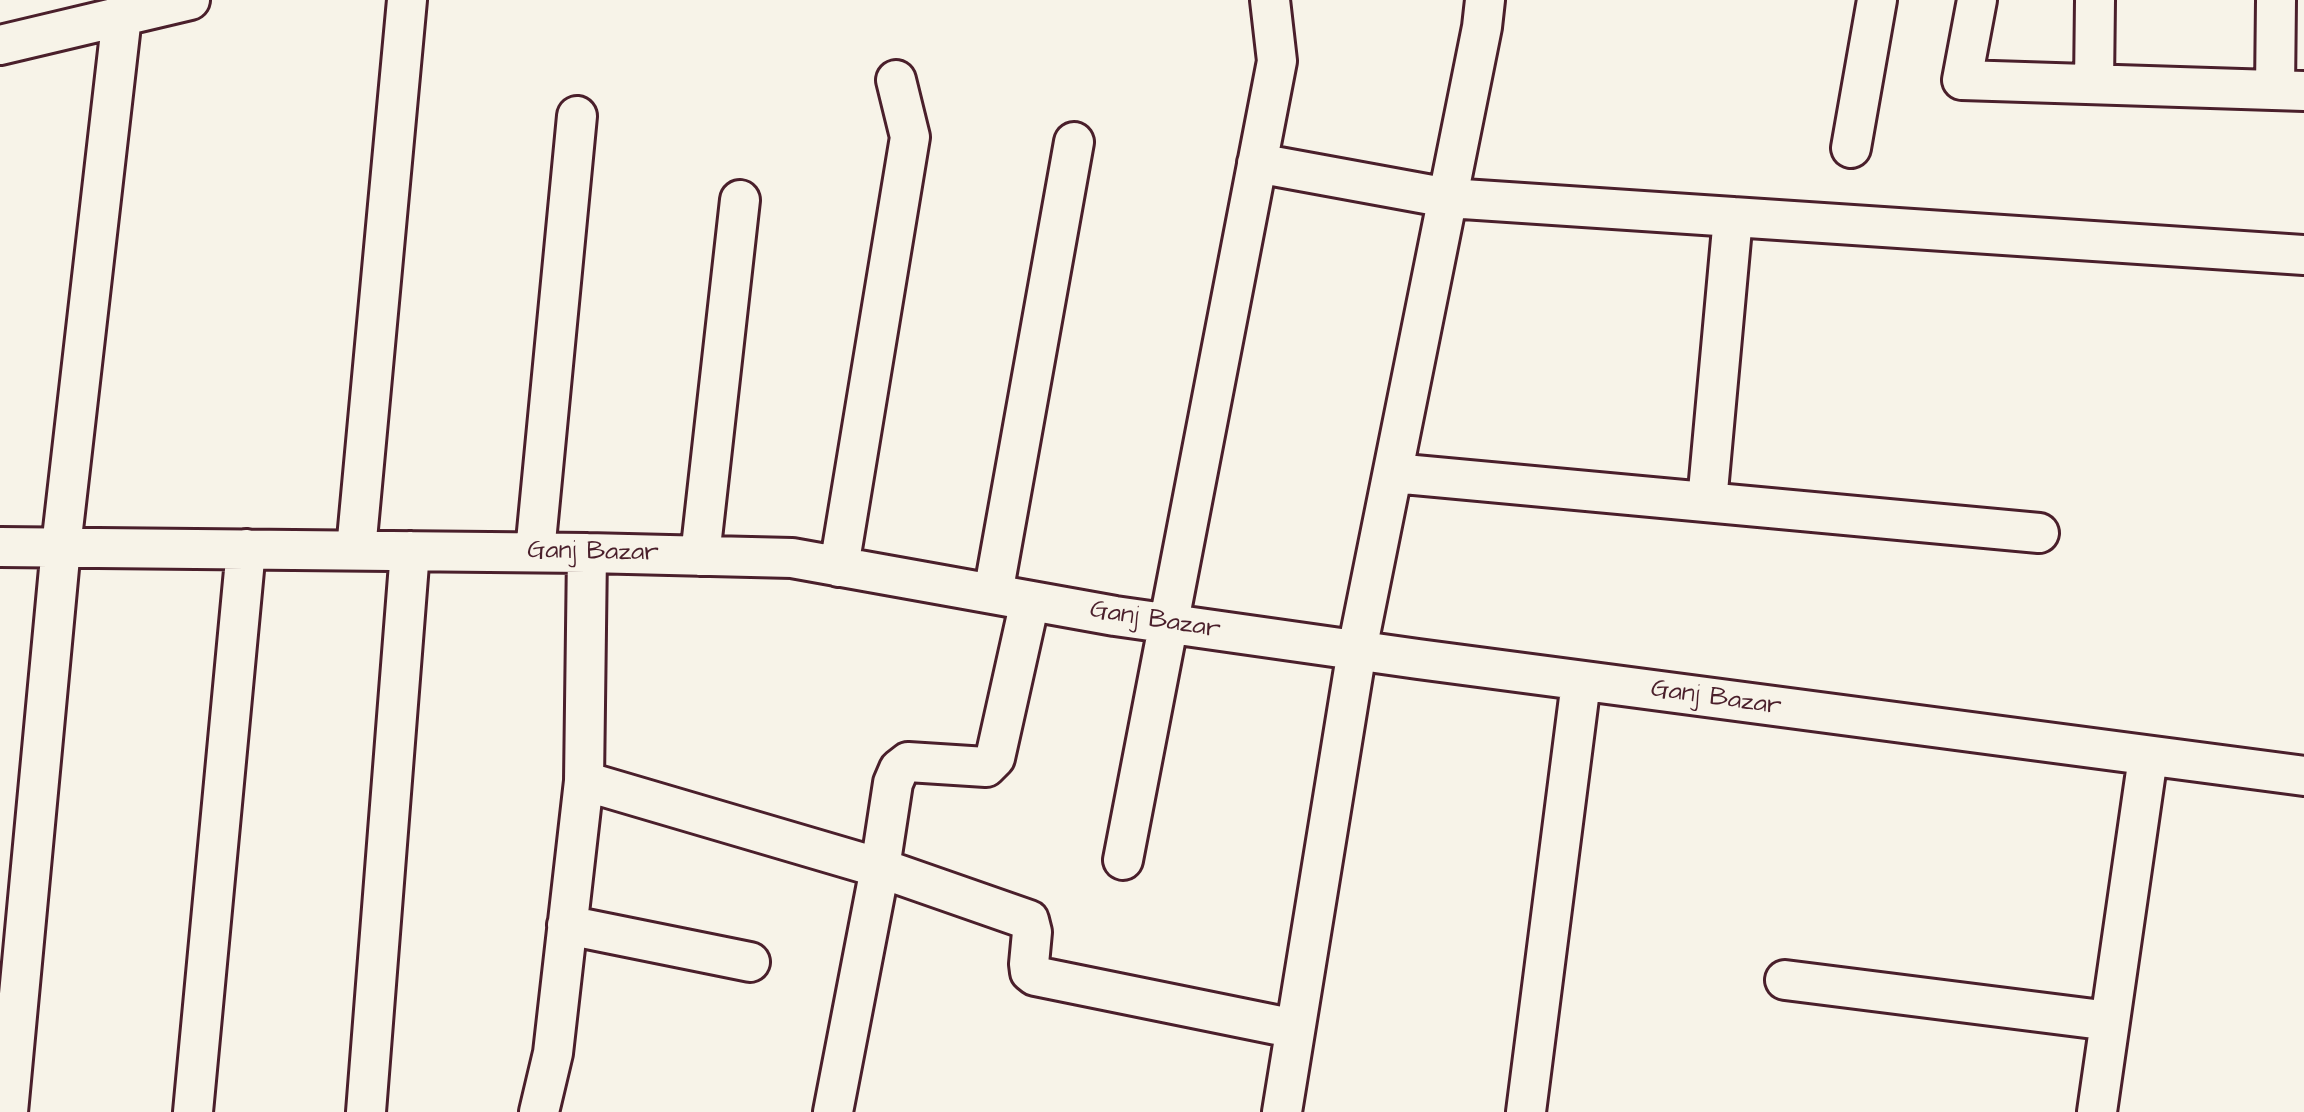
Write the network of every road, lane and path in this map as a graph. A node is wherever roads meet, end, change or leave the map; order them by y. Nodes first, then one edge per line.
1 (190, 0) edge
2 (407, 0) edge
3 (1270, 0) edge
4 (1485, 0) edge
5 (1877, 0) edge
6 (1977, 0) edge
7 (2095, 0) edge
8 (2276, 0) edge
9 (122, 16) junction
10 (0, 44) edge
11 (896, 80) dead end
12 (2094, 84) junction
13 (2289, 90) edge
14 (577, 116) dead end
15 (1074, 142) dead end
16 (1851, 148) dead end
17 (1257, 163) junction
18 (1448, 198) junction
19 (740, 200) dead end
20 (1733, 217) junction
21 (2304, 255) edge
22 (1393, 473) junction
23 (1707, 502) junction
24 (2039, 533) dead end
25 (0, 547) edge
26 (61, 547) junction
27 (246, 549) junction
28 (356, 550) junction
29 (410, 551) junction
30 (536, 552) junction
31 (587, 553) junction
32 (700, 556) junction
33 (839, 567) junction
34 (993, 594) junction
35 (1030, 601) junction
36 (1168, 623) junction
37 (1357, 650) junction
38 (1581, 682) junction
39 (2148, 757) junction
40 (2304, 776) edge
41 (584, 781) junction
42 (1123, 860) dead end
43 (880, 868) junction
44 (567, 925) junction
45 (750, 962) dead end
46 (1786, 980) dead end
47 (2110, 1021) junction
48 (1276, 1025) dead end
49 (8, 1112) edge
50 (193, 1112) edge
51 (366, 1112) edge
52 (539, 1112) edge
53 (835, 1112) edge
54 (1282, 1112) edge
55 (1526, 1112) edge
56 (2097, 1112) edge

1 - 9 street
2 - 28 street
3 - 17 street
4 - 18 street
5 - 16 street
6 - 12 street
7 - 12 street
8 - 13 street
9 - 10 street
9 - 26 street
11 - 33 street
12 - 13 street
14 - 30 street
15 - 34 street
17 - 18 street
17 - 36 street
18 - 20 street
18 - 22 street
19 - 32 street
20 - 21 street
20 - 23 street
22 - 23 street
22 - 37 street
23 - 24 street
25 - 26 street, Ganj Bazar
26 - 27 street, Ganj Bazar
26 - 49 street
27 - 28 street, Ganj Bazar
27 - 50 street
28 - 29 street, Ganj Bazar
29 - 30 street, Ganj Bazar
29 - 51 street
30 - 31 street, Ganj Bazar
31 - 32 street, Ganj Bazar
31 - 41 street
32 - 33 street, Ganj Bazar
33 - 34 street, Ganj Bazar
34 - 35 street, Ganj Bazar
35 - 36 street, Ganj Bazar
35 - 43 street
36 - 37 street, Ganj Bazar
36 - 42 street
37 - 38 street, Ganj Bazar
37 - 54 street
38 - 39 street, Ganj Bazar
38 - 55 street
39 - 40 street, Ganj Bazar
39 - 47 street
41 - 43 street
41 - 44 street
43 - 48 street
43 - 53 street
44 - 45 street
44 - 52 street
46 - 47 street
47 - 56 street

